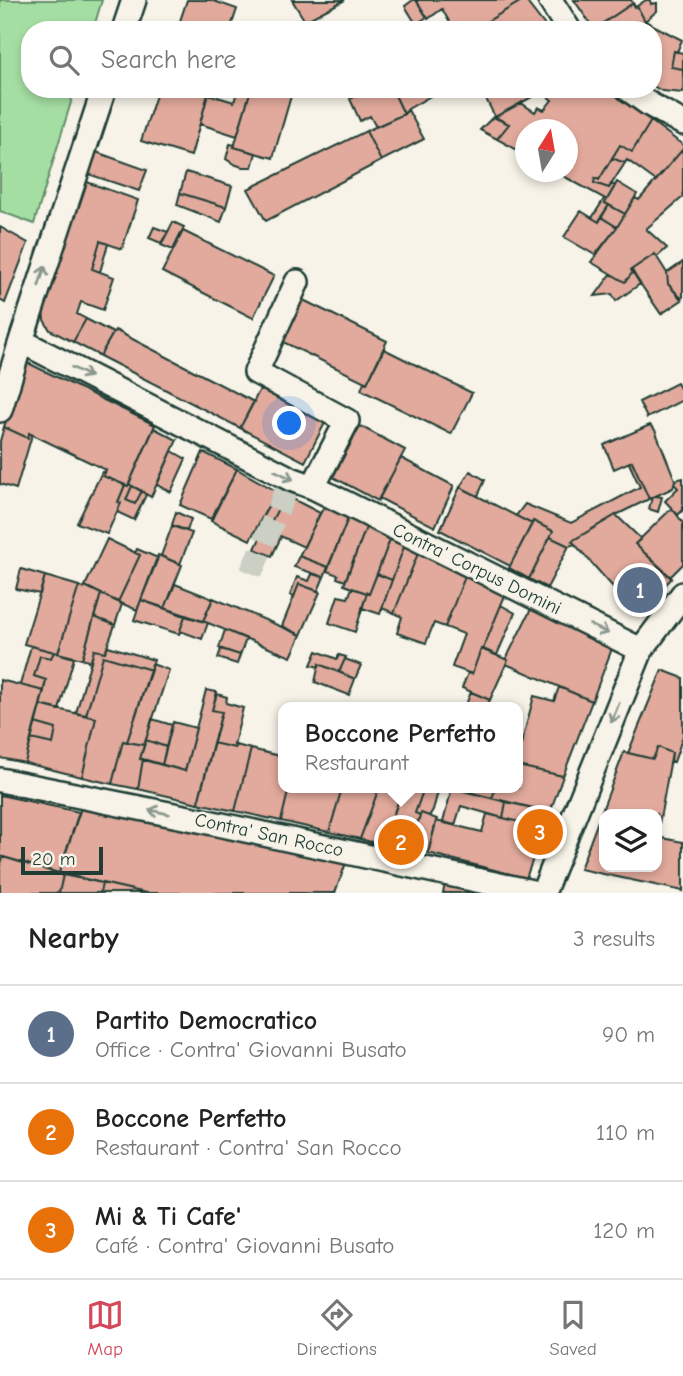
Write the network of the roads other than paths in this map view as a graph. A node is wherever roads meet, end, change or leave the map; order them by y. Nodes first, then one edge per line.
1 (134, 0) edge
2 (550, 0) edge
3 (127, 21) edge
4 (563, 21) edge
5 (101, 98) edge
6 (641, 98) edge
7 (683, 123) edge
8 (297, 282) dead end
9 (20, 341) junction
10 (0, 410) edge
11 (313, 487) junction
12 (683, 594) edge
13 (641, 650) junction
14 (0, 780) edge
15 (537, 893) edge
16 (542, 893) edge

1 - 3 street
2 - 4 street
9 -> 5 street
6 - 7 street
8 - 11 street
9 - 10 street
9 -> 11 street, Contra' Corpus Domini
11 -> 13 street, Contra' Corpus Domini
12 - 13 street
13 -> 16 street
15 -> 14 street, Contra' San Rocco

